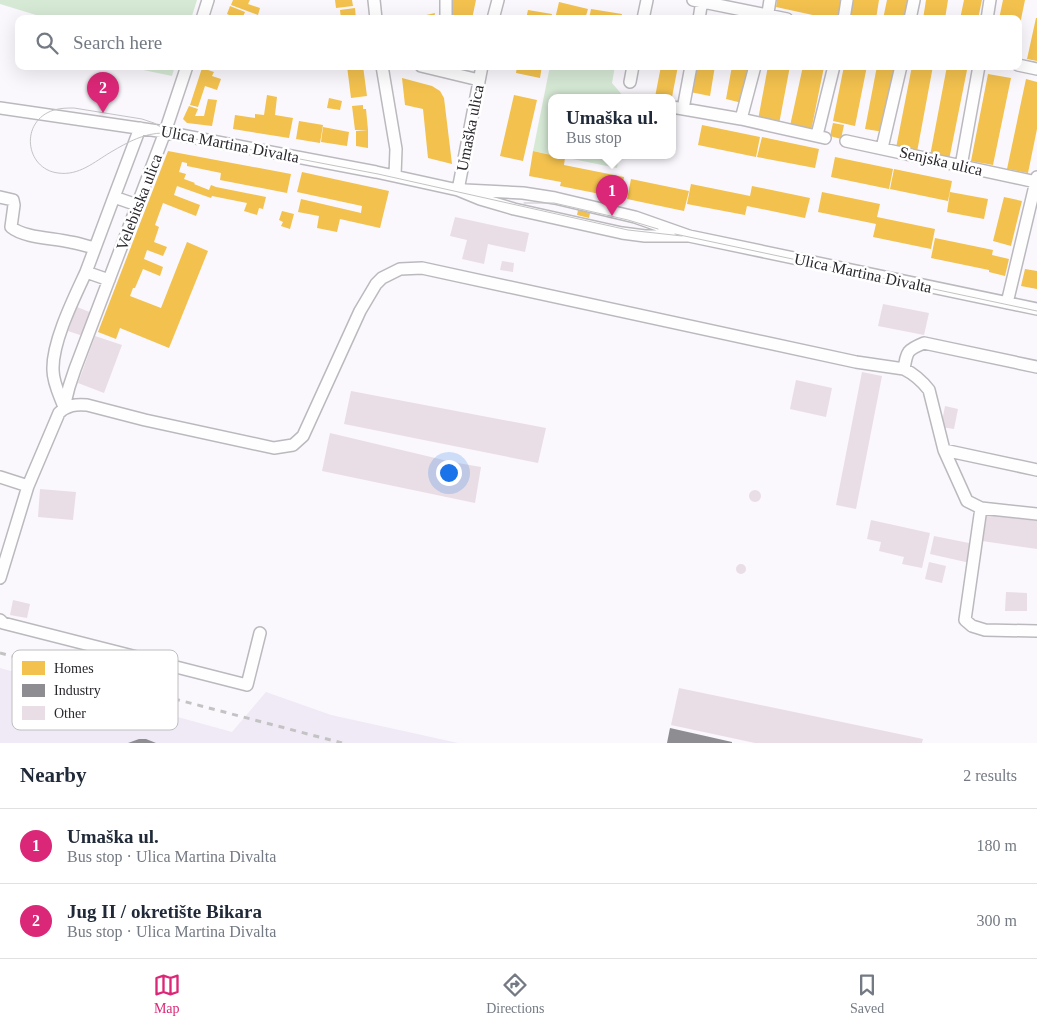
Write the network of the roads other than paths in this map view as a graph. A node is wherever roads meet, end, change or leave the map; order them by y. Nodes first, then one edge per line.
1 (208, 0) edge
2 (374, 0) edge
3 (446, 0) edge
4 (498, 0) edge
5 (647, 0) edge
6 (770, 0) edge
7 (847, 0) edge
8 (914, 0) edge
9 (990, 0) edge
10 (699, 1) edge
11 (203, 15) edge
12 (376, 15) edge
13 (446, 15) edge
14 (494, 15) edge
15 (644, 15) edge
16 (699, 15) edge
17 (758, 15) edge
18 (767, 15) edge
19 (845, 15) edge
20 (911, 15) edge
21 (988, 15) edge
22 (1022, 66) edge
23 (1037, 69) edge
24 (186, 70) edge
25 (383, 70) edge
26 (438, 70) edge
27 (481, 70) edge
28 (632, 70) edge
29 (690, 70) edge
30 (754, 70) edge
31 (833, 70) edge
32 (900, 70) edge
33 (977, 70) edge
34 (479, 80) junction
35 (630, 82) dead end
36 (0, 108) edge
37 (678, 108) edge
38 (741, 120) junction
39 (140, 128) junction
40 (165, 132) junction
41 (846, 141) dead end
42 (882, 148) junction
43 (961, 166) junction
44 (395, 176) junction
45 (1036, 180) edge
46 (458, 190) junction
47 (0, 197) edge
48 (114, 197) junction
49 (137, 205) junction
50 (689, 236) junction
51 (94, 248) junction
52 (86, 272) junction
53 (109, 280) junction
54 (1007, 303) junction
55 (1037, 309) edge
56 (1037, 367) edge
57 (904, 369) junction
58 (64, 407) junction
59 (944, 450) junction
60 (1037, 470) edge
61 (0, 477) edge
62 (28, 486) junction
63 (981, 508) junction
64 (1037, 514) edge
65 (0, 578) edge
66 (0, 620) edge
67 (1037, 631) edge
68 (260, 633) dead end
69 (109, 650) edge
70 (178, 667) edge

1 - 11 street
2 - 12 street
3 - 13 street
4 - 14 street
5 - 15 street
6 - 18 street
7 - 19 street
8 - 20 street
9 - 21 street
10 - 16 street
10 - 17 street
22 - 23 street
24 - 40 street, Velebitska ulica
25 - 44 street
26 - 34 street
27 - 34 street, Umaška ulica
28 - 35 street
29 - 37 street
30 - 38 street
31 - 38 street
32 - 42 street
33 - 43 street
34 - 46 street, Umaška ulica
36 - 39 street, Ulica Martina Divalta
37 - 38 street
39 - 40 street, Ulica Martina Divalta
39 - 48 street
40 - 44 street, Ulica Martina Divalta
40 - 49 street, Velebitska ulica
41 - 42 street, Senjska ulica
42 - 43 street, Senjska ulica
43 - 45 street, Senjska ulica
44 - 46 street, Ulica Martina Divalta
45 - 54 street
46 - 50 street, Ulica Martina Divalta
46 - 50 street, Ulica Martina Divalta
47 - 51 street
48 - 49 street
48 - 51 street
49 - 53 street, Velebitska ulica
50 - 54 street, Ulica Martina Divalta
51 - 52 street
52 - 53 street
52 - 58 street
53 - 58 street, Velebitska ulica
54 - 55 street, Ulica Martina Divalta
56 - 57 street
57 - 58 street
57 - 59 street
58 - 62 street, Velebitska ulica
59 - 60 street
59 - 63 street
61 - 62 street
62 - 65 street, Velebitska ulica
63 - 64 street
63 - 67 street
66 - 69 street
68 - 70 street

